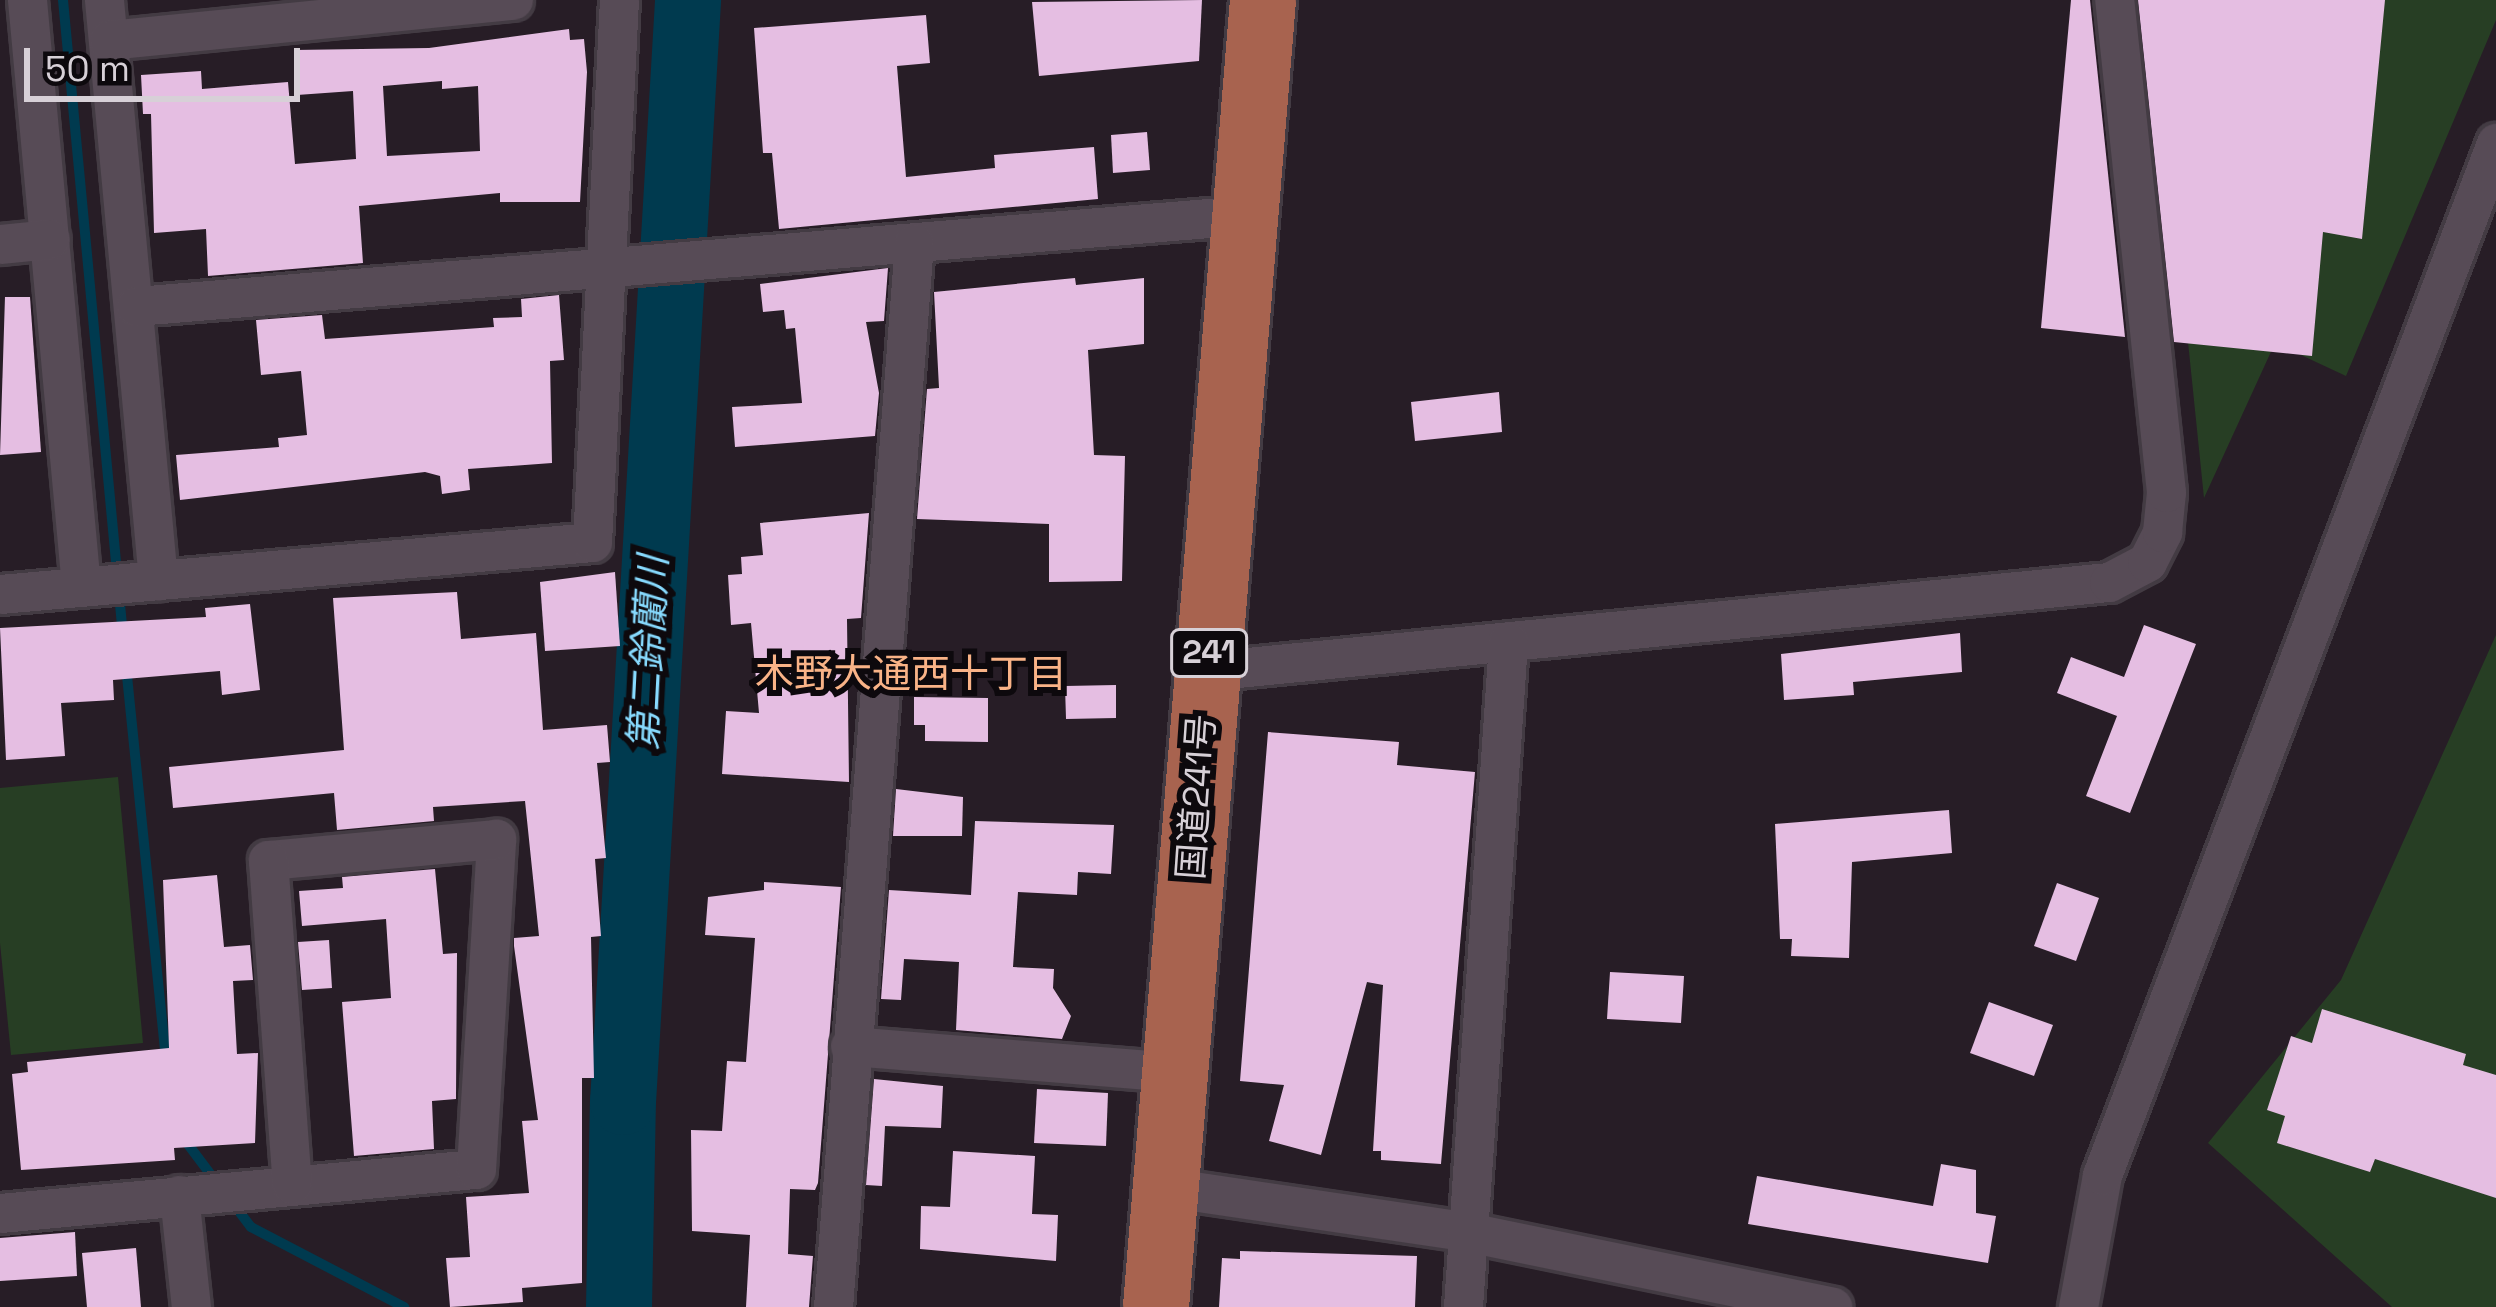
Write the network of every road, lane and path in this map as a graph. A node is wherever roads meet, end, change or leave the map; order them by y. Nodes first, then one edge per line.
1 (27, 0) edge
2 (104, 0) edge
3 (513, 0) edge
4 (619, 0) edge
5 (1263, 0) edge
6 (2114, 0) edge
7 (109, 40) junction
8 (2496, 142) edge
9 (1246, 215) junction
10 (50, 239) junction
11 (914, 242) junction
12 (0, 244) edge
13 (605, 268) junction
14 (136, 306) junction
15 (158, 580) junction
16 (81, 586) junction
17 (0, 594) edge
18 (1508, 642) junction
19 (1207, 671) junction
20 (850, 1046) junction
21 (1177, 1072) junction
22 (292, 1184) junction
23 (1165, 1187) junction
24 (179, 1195) junction
25 (0, 1204) edge
26 (0, 1213) edge
27 (1468, 1232) junction
28 (191, 1307) edge
29 (833, 1307) edge
30 (1156, 1307) edge
31 (1463, 1307) edge
32 (1832, 1307) edge
33 (2078, 1307) edge

1 - 10 street
2 - 7 street
3 - 7 street
4 - 13 street
5 - 9 highway, 国道241号 / 241
6 - 18 street
7 - 14 street
8 - 33 street
9 - 11 street
9 - 19 highway, 国道241号 / 241
10 - 12 street
10 - 16 street
11 - 13 street
11 - 20 street
13 - 14 street
13 - 15 street
14 - 15 street
15 - 16 street
16 - 17 street
18 - 19 street
18 - 27 street
19 - 21 highway, 国道241号 / 241
20 - 21 street
20 - 29 street
21 - 23 highway, 国道241号 / 241
22 - 22 street
22 - 24 street
23 - 27 street
23 - 30 highway, 国道241号 / 241
24 - 26 street
24 - 28 street
25 - 26 street
27 - 31 street
27 - 32 street

